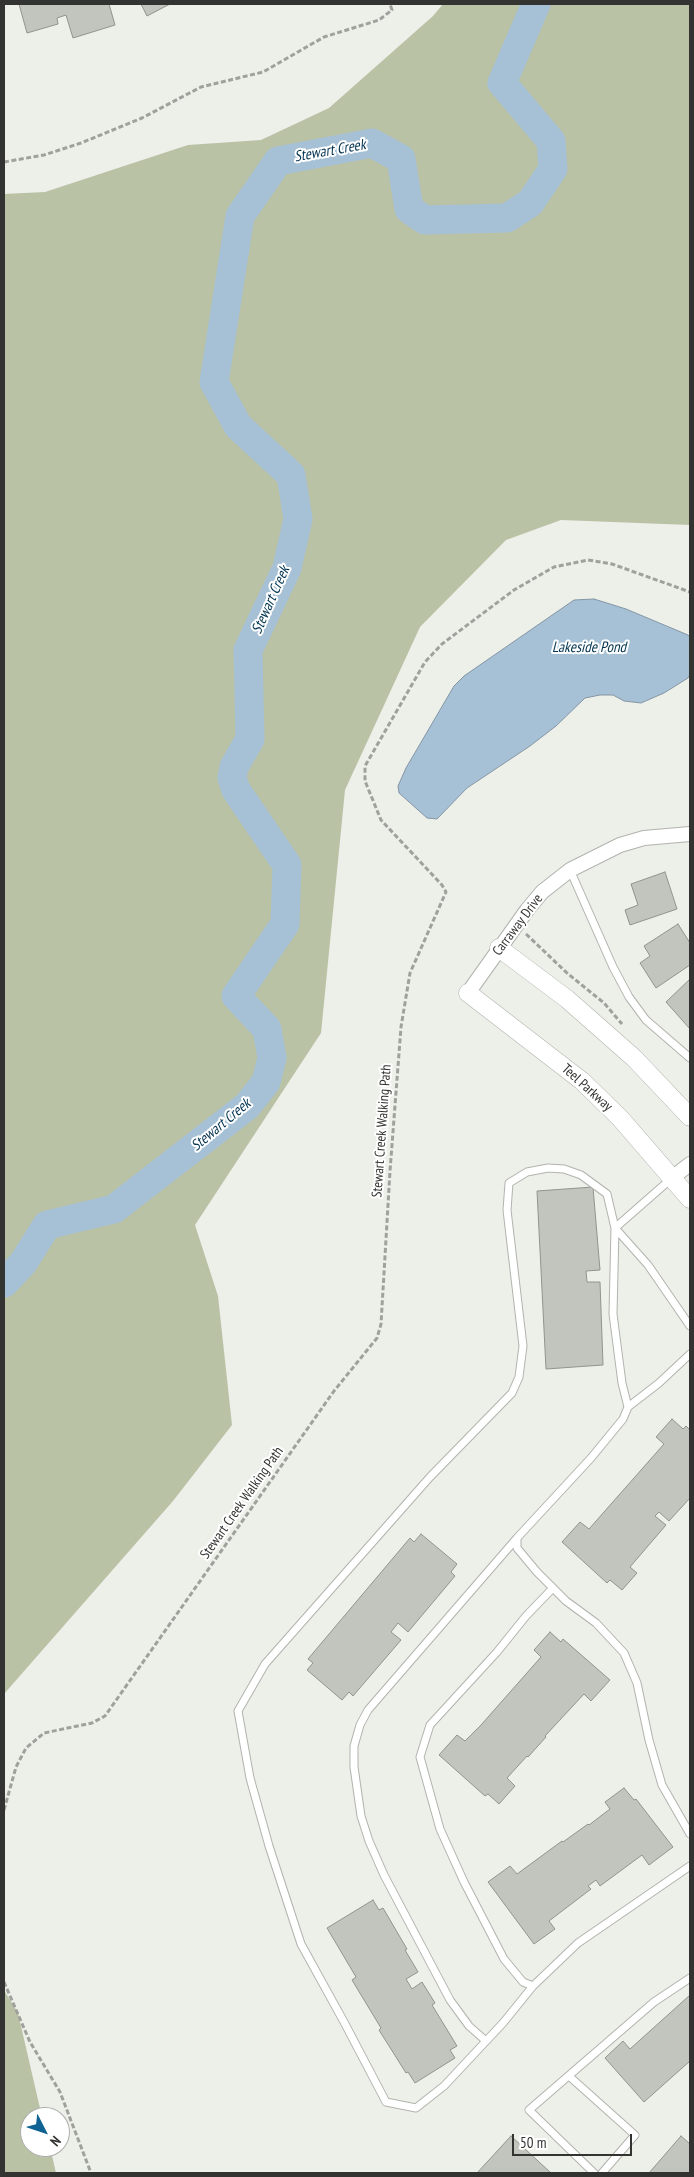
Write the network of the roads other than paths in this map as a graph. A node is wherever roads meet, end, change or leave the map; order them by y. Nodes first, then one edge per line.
1 (690, 834) edge
2 (570, 870) junction
3 (499, 948) junction
4 (468, 993) joint
5 (690, 1058) edge
6 (690, 1117) edge
7 (690, 1164) edge
8 (673, 1177) junction
9 (690, 1199) edge
10 (615, 1228) junction
11 (690, 1326) edge
12 (690, 1354) edge
13 (628, 1407) junction
14 (517, 1538) junction
15 (553, 1588) junction
16 (690, 1834) edge
17 (690, 1866) edge
18 (690, 1978) edge
19 (533, 1986) junction
20 (486, 2041) junction
21 (569, 2076) junction
22 (594, 2173) edge
23 (602, 2173) edge

1 - 2 street, Carraway Drive
2 - 3 street, Carraway Drive
2 - 5 lane
3 - 4 street, Carraway Drive
3 - 6 street
4 - 8 street, Teel Parkway
7 - 8 street
8 - 9 street, Teel Parkway
8 - 10 lane
10 - 11 lane
10 - 13 lane
10 - 20 lane
12 - 13 lane
13 - 14 lane
14 - 15 lane
14 - 20 lane
15 - 16 lane
15 - 19 lane
17 - 19 lane
18 - 21 lane
19 - 20 lane
21 - 22 lane
21 - 23 lane

